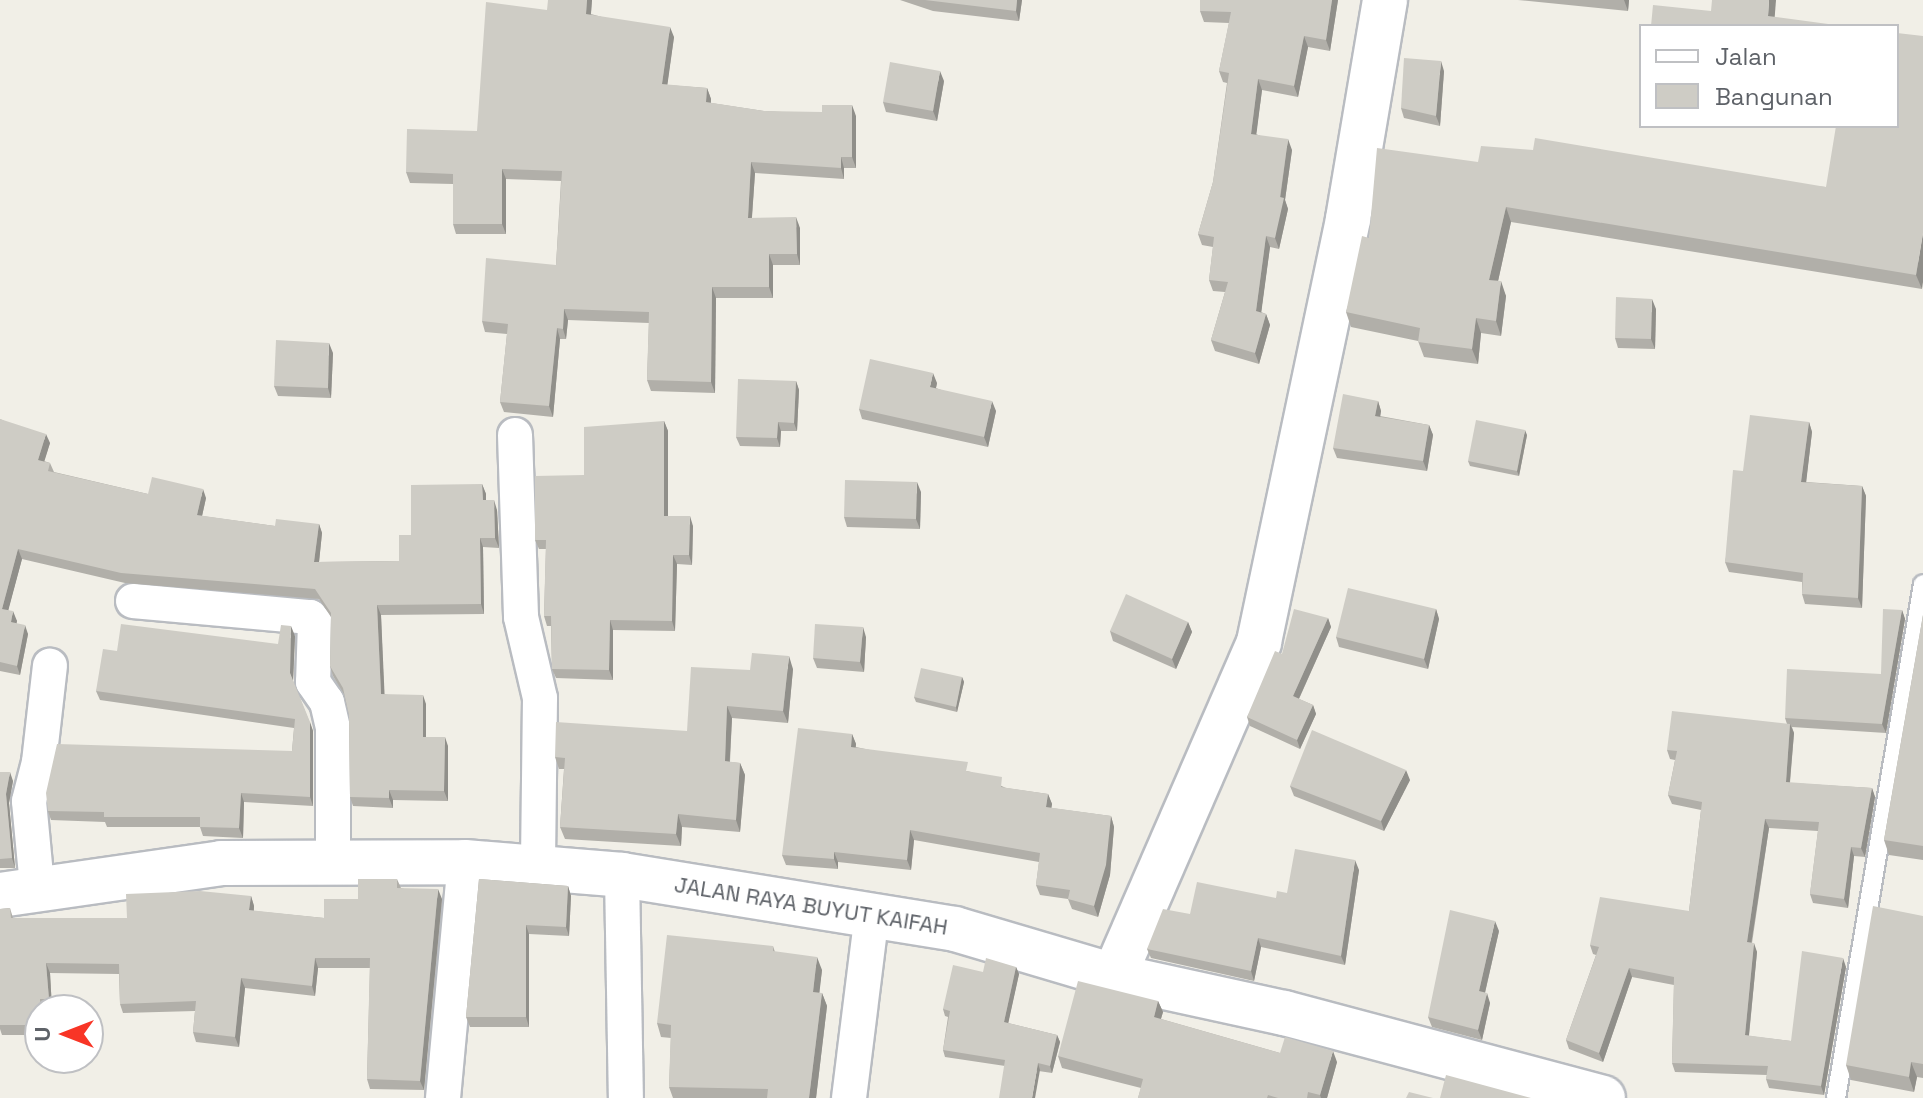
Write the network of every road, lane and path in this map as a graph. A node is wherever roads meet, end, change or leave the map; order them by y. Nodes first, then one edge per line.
1 (1385, 0) edge
2 (515, 435) dead end
3 (1923, 584) edge
4 (133, 601) dead end
5 (50, 666) dead end
6 (333, 860) junction
7 (465, 862) junction
8 (538, 865) junction
9 (622, 875) junction
10 (18, 891) edge
11 (872, 914) junction
12 (1114, 976) junction
13 (443, 1098) edge
14 (626, 1098) edge
15 (849, 1098) edge
16 (1603, 1098) edge
17 (1836, 1098) edge

1 - 12 street
2 - 8 street
3 - 17 lane
4 - 6 street
5 - 10 street
6 - 7 street, JALAN RAYA BUYUT KAIFAH
6 - 10 street, JALAN RAYA BUYUT KAIFAH
7 - 8 street, JALAN RAYA BUYUT KAIFAH
7 - 13 street
8 - 9 street, JALAN RAYA BUYUT KAIFAH
9 - 11 street, JALAN RAYA BUYUT KAIFAH
9 - 14 street
11 - 12 street, JALAN RAYA BUYUT KAIFAH
11 - 15 street
12 - 16 street, JALAN RAYA BUYUT KAIFAH

